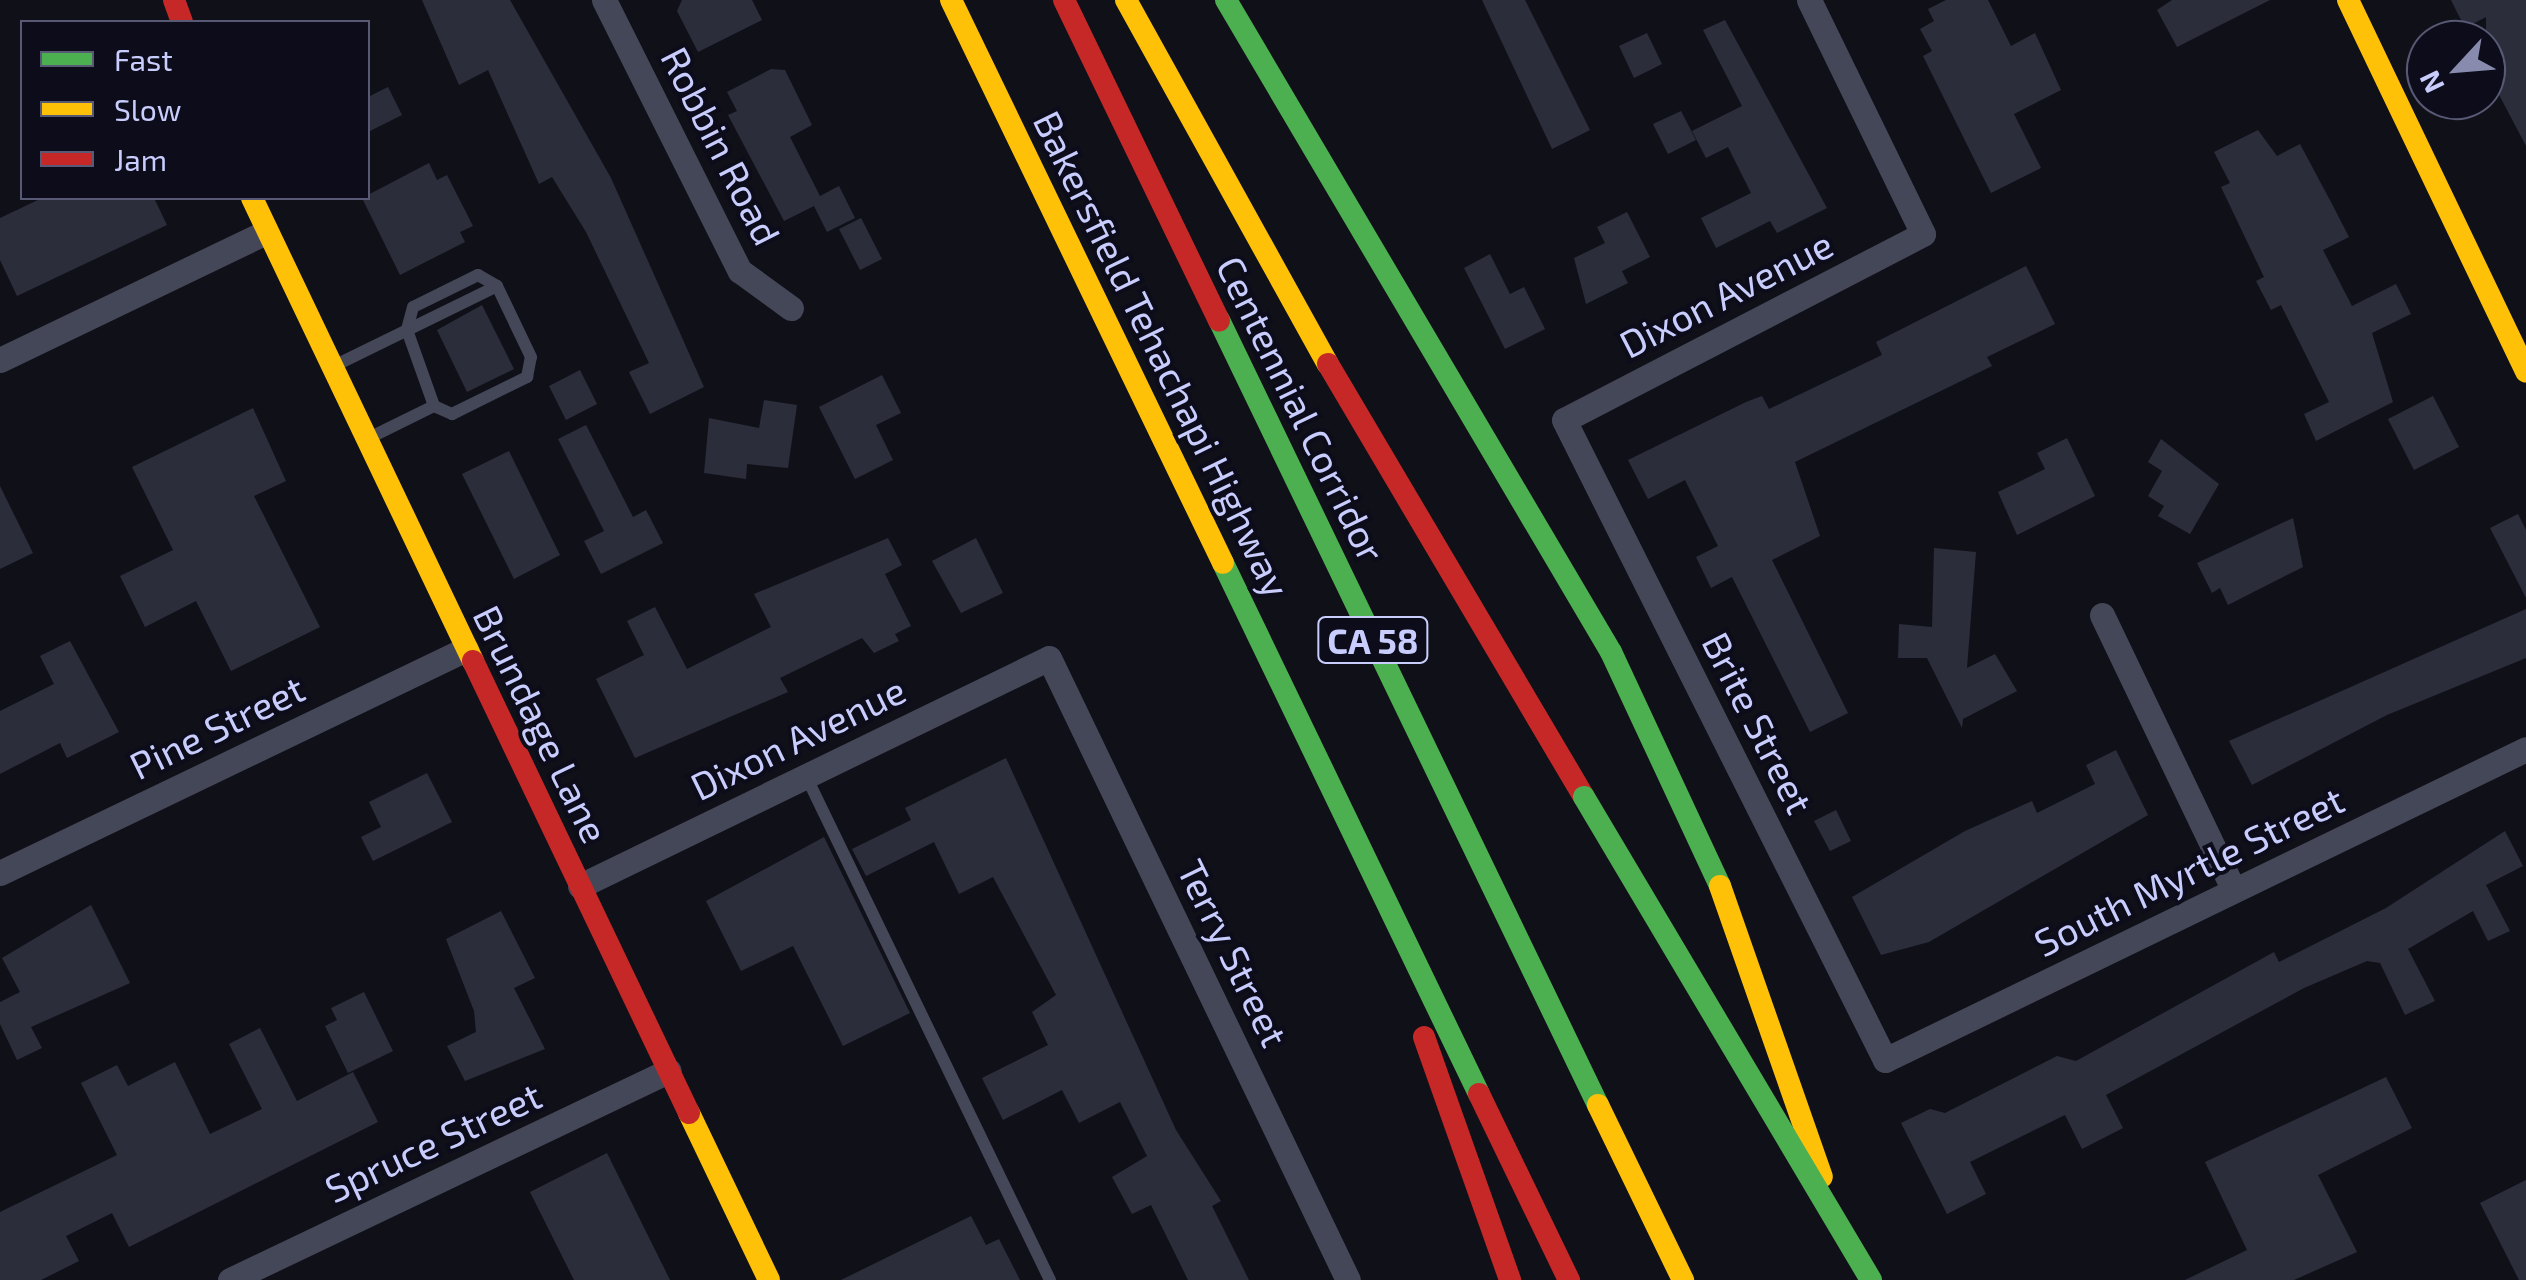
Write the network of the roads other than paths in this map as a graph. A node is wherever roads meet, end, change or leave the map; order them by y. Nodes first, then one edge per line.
1 (604, 0) edge
2 (952, 0) edge
3 (1064, 0) edge
4 (1126, 0) edge
5 (1226, 0) edge
6 (1809, 0) edge
7 (2348, 0) edge
8 (253, 200) edge
9 (266, 232) junction
10 (791, 308) dead end
11 (407, 330) junction
12 (0, 360) edge
13 (331, 367) junction
14 (2526, 372) edge
15 (434, 406) junction
16 (1564, 420) joint
17 (366, 439) junction
18 (2102, 616) dead end
19 (466, 649) junction
20 (1049, 658) joint
21 (2526, 749) edge
22 (806, 776) junction
23 (1341, 798) junction
24 (0, 873) edge
25 (580, 886) junction
26 (2234, 890) junction
27 (1885, 1060) joint
28 (669, 1071) junction
29 (230, 1280) edge
30 (769, 1280) edge
31 (1050, 1280) edge
32 (1348, 1280) edge
33 (1510, 1280) edge
34 (1569, 1280) edge
35 (1683, 1280) edge
36 (1856, 1280) edge
37 (1871, 1280) edge

1 - 10 street, Robbin Road
2 - 23 main road, Bakersfield Tehachapi Highway / CA 58
3 - 35 main road, Centennial Corridor / CA 58
4 - 37 main road, bridge
5 - 36 main road
6 - 16 street, Dixon Avenue
7 - 14 main road
8 - 9 main road, Brundage Lane
9 - 12 street
9 - 13 main road, Brundage Lane
11 - 13 lane
11 - 15 lane
11 - 15 lane
13 - 17 main road, Brundage Lane
15 - 17 lane
16 - 27 street, Brite Street
17 - 19 main road, Brundage Lane
18 - 26 street
19 - 24 street, Pine Street
19 - 25 main road, Brundage Lane
20 - 22 street, Dixon Avenue
20 - 32 street, Terry Street
21 - 26 street, South Myrtle Street
22 - 25 street, Dixon Avenue
22 - 31 lane
23 - 33 main road
23 - 34 main road, Bakersfield Tehachapi Highway / CA 58
25 - 28 main road, Brundage Lane
26 - 27 street, South Myrtle Street
28 - 29 street, Spruce Street
28 - 30 main road, Brundage Lane

